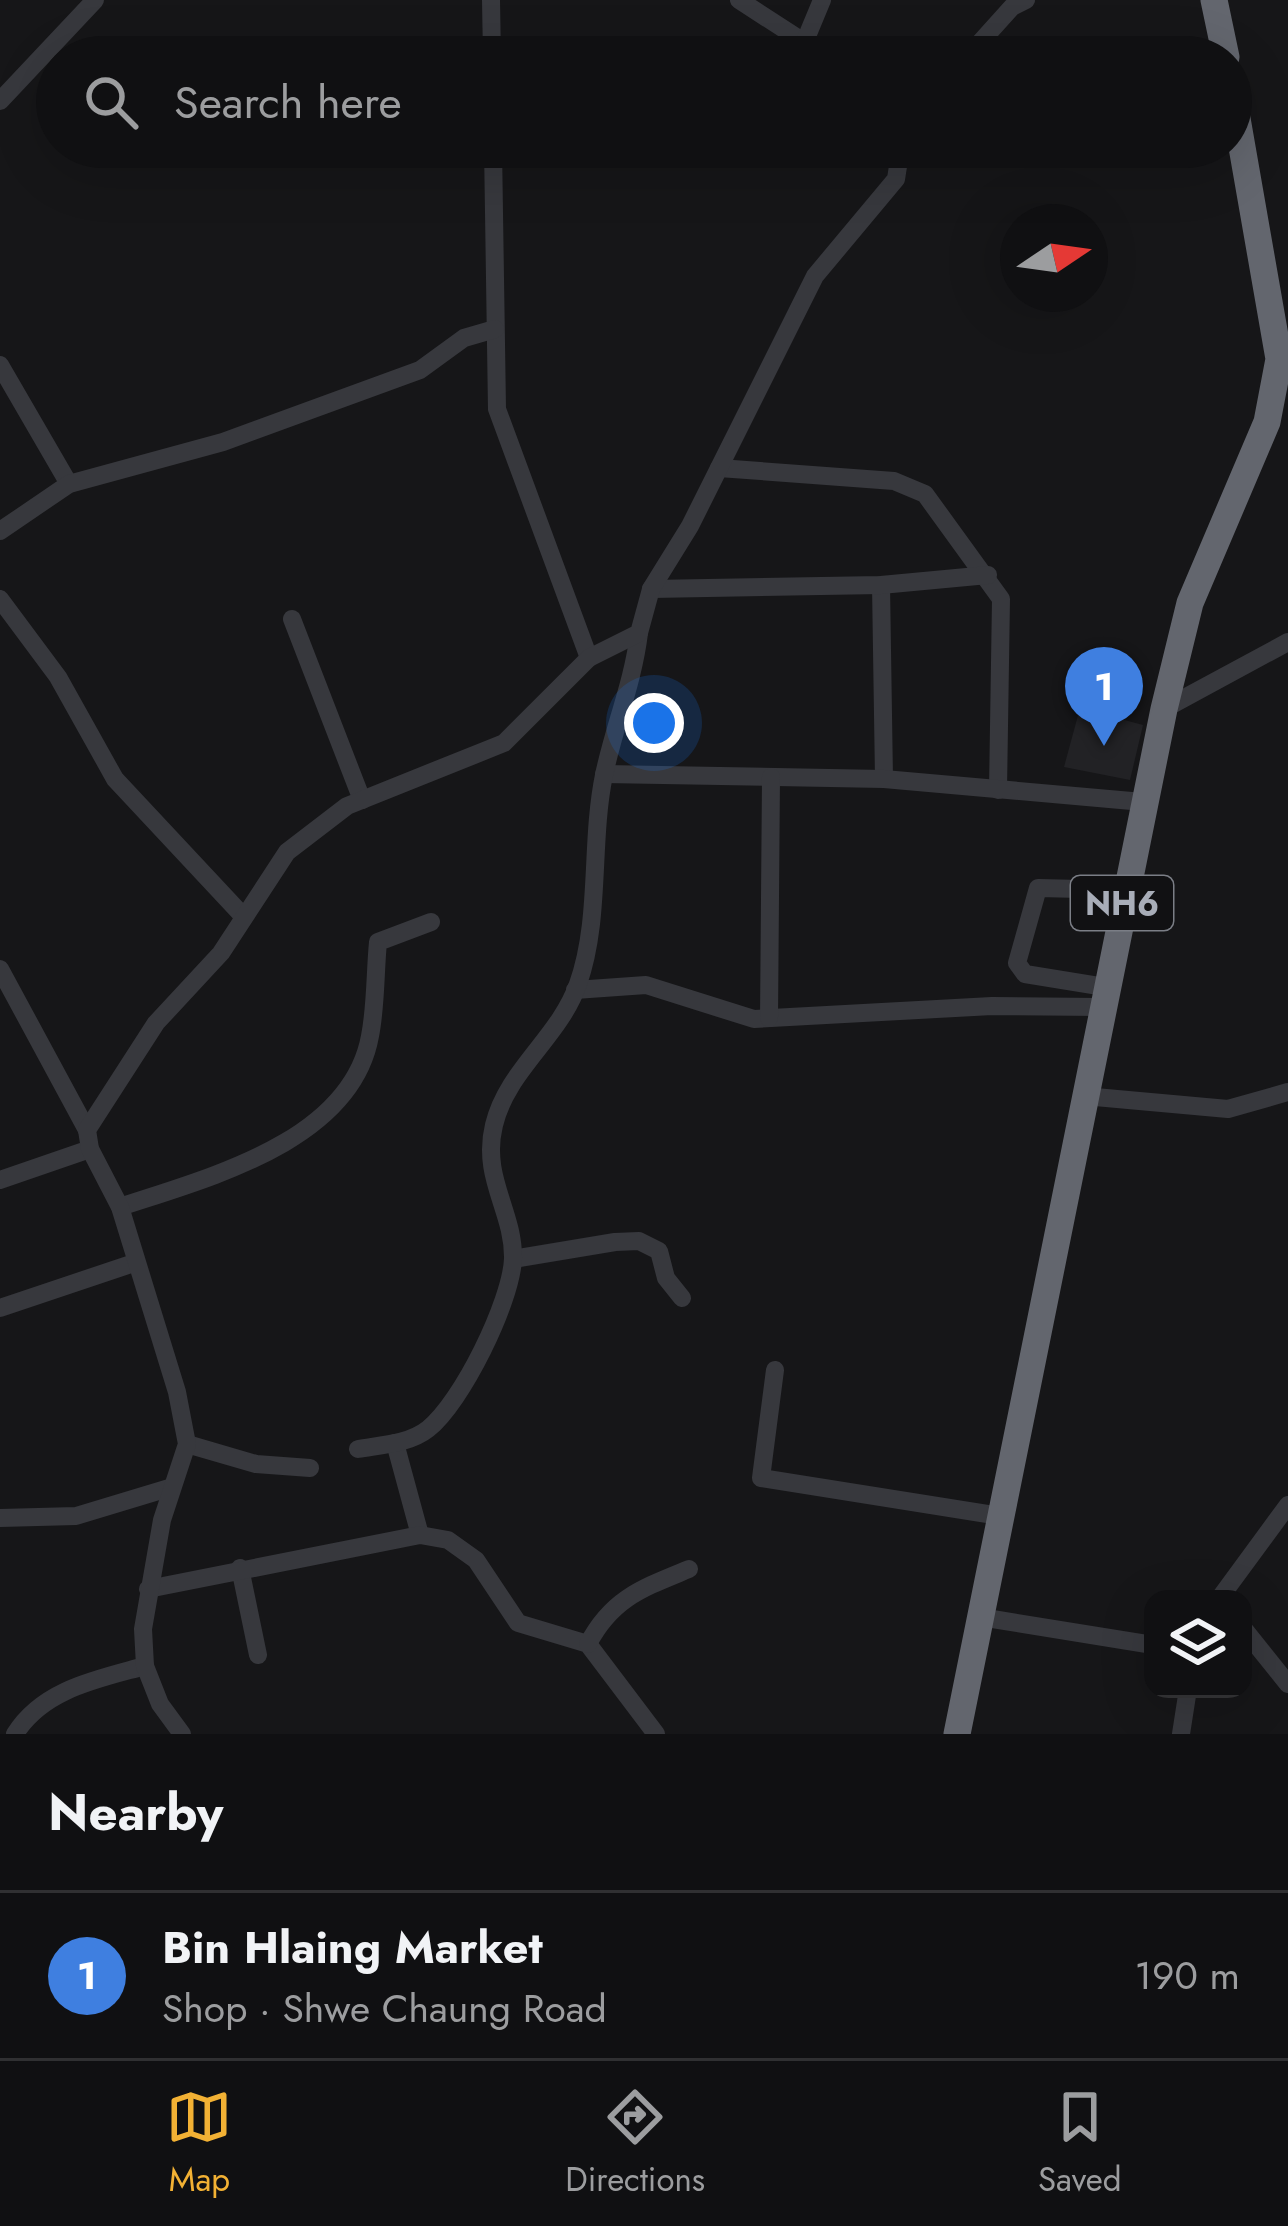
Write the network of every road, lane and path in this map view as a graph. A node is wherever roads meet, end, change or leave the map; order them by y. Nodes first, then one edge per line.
1 (95, 0) edge
2 (491, 0) edge
3 (740, 0) edge
4 (822, 0) edge
5 (1026, 0) edge
6 (1214, 0) edge
7 (61, 36) edge
8 (492, 36) edge
9 (798, 36) edge
10 (807, 36) edge
11 (989, 36) edge
12 (1222, 36) edge
13 (36, 63) edge
14 (0, 101) edge
15 (493, 168) edge
16 (898, 168) edge
17 (1247, 168) edge
18 (495, 329) junction
19 (0, 364) edge
20 (1281, 386) edge
21 (719, 468) junction
22 (69, 484) junction
23 (0, 531) edge
24 (988, 575) junction
25 (880, 585) junction
26 (651, 590) junction
27 (0, 599) edge
28 (292, 619) dead end
29 (640, 633) junction
30 (1288, 642) edge
31 (589, 658) junction
32 (1164, 709) junction
33 (604, 774) junction
34 (771, 777) junction
35 (884, 779) junction
36 (998, 790) junction
37 (362, 800) junction
38 (1143, 802) junction
39 (1124, 890) junction
40 (244, 917) junction
41 (431, 922) dead end
42 (0, 969) edge
43 (575, 990) junction
44 (1103, 997) junction
45 (770, 1018) junction
46 (1288, 1092) edge
47 (1084, 1096) junction
48 (89, 1140) junction
49 (0, 1180) edge
50 (120, 1207) junction
51 (513, 1259) junction
52 (134, 1263) junction
53 (682, 1298) dead end
54 (0, 1308) edge
55 (775, 1370) dead end
56 (395, 1443) junction
57 (187, 1444) junction
58 (358, 1449) dead end
59 (310, 1468) dead end
60 (172, 1487) junction
61 (1288, 1505) edge
62 (1000, 1516) junction
63 (0, 1518) edge
64 (420, 1535) junction
65 (240, 1568) junction
66 (689, 1569) dead end
67 (148, 1589) junction
68 (1227, 1590) edge
69 (980, 1617) junction
70 (1252, 1639) edge
71 (588, 1644) junction
72 (1144, 1644) edge
73 (258, 1655) dead end
74 (145, 1666) junction
75 (1288, 1684) edge
76 (1187, 1698) edge
77 (15, 1734) edge
78 (182, 1734) edge
79 (656, 1734) edge
80 (957, 1734) edge
81 (1181, 1734) edge

1 - 7 street
2 - 8 street
3 - 9 street
4 - 10 street
5 - 11 street
6 - 12 highway
13 - 14 street
15 - 18 street
16 - 21 street
17 - 20 highway, NH6
18 - 22 street
18 - 31 street
19 - 22 street
20 - 32 highway, NH6
21 - 24 street
21 - 26 street
22 - 23 street
24 - 25 street
24 - 36 street
25 - 26 street
25 - 35 street
26 - 29 street
27 - 40 street
28 - 37 street
29 - 31 street
29 - 33 street
30 - 32 street
31 - 37 street
32 - 38 highway, NH6
33 - 34 street
33 - 43 street
34 - 35 street
34 - 45 street
35 - 36 street
36 - 38 street
37 - 40 street
38 - 39 highway, NH6
39 - 44 highway, NH6
39 - 44 street
40 - 48 street
41 - 50 street
42 - 48 street
43 - 45 street
43 - 51 street
44 - 45 street
44 - 47 highway, NH6
46 - 47 street
47 - 62 highway, NH6
48 - 49 street
48 - 50 street
50 - 52 street
51 - 53 street
51 - 56 street
52 - 54 street
52 - 57 street
55 - 62 street
56 - 58 street
56 - 64 street
57 - 59 street
57 - 60 street
60 - 63 street
60 - 67 street
61 - 68 street
62 - 69 highway, NH6
64 - 65 street
64 - 71 street
65 - 67 street
65 - 73 street
66 - 71 street
67 - 74 street
69 - 72 street
69 - 80 highway, NH6
70 - 75 street
71 - 79 street
74 - 77 street
74 - 78 street
76 - 81 street

